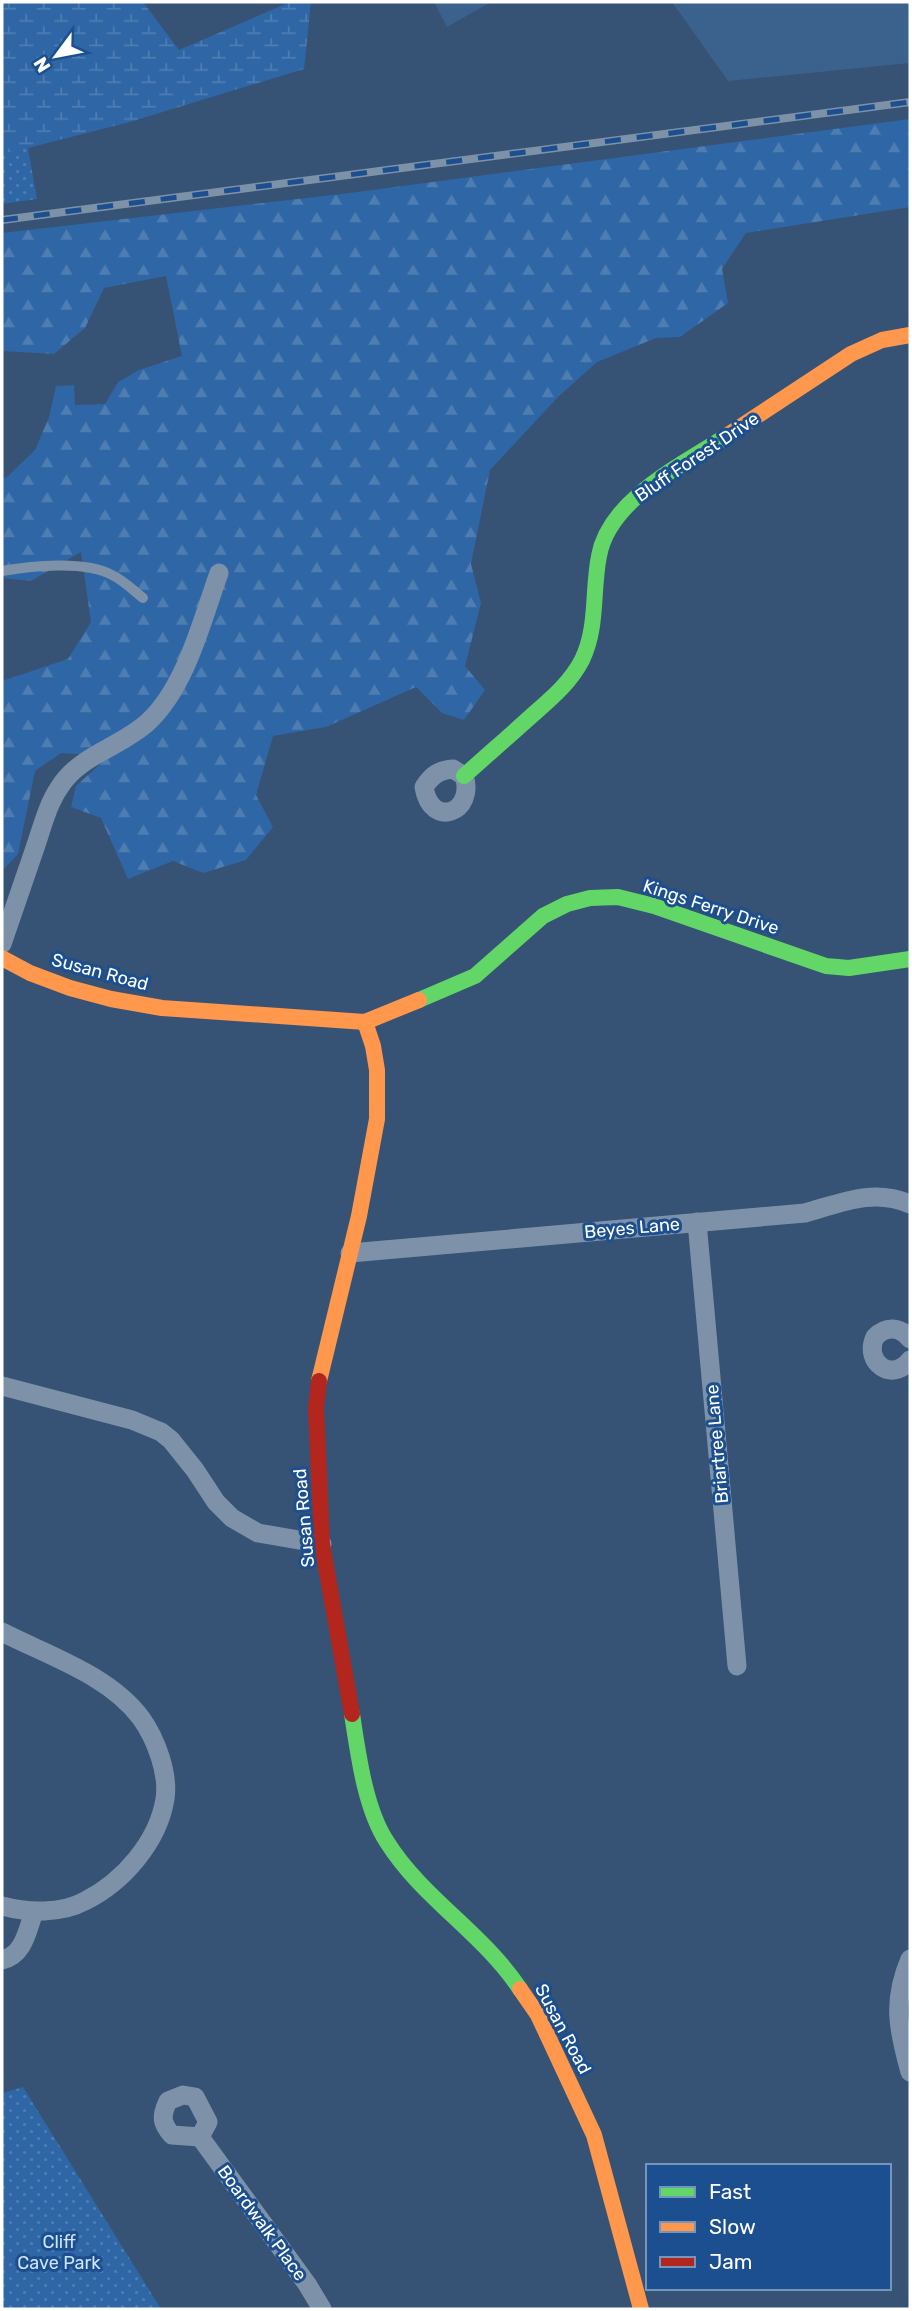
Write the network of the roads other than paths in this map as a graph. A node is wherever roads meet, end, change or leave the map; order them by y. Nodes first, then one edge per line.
1 (910, 335) edge
2 (2, 571) edge
3 (219, 573) dead end
4 (143, 598) dead end
5 (464, 776) dead end
6 (2, 944) edge
7 (2, 958) edge
8 (910, 959) edge
9 (365, 1022) junction
10 (910, 1204) edge
11 (697, 1222) junction
12 (350, 1253) junction
13 (909, 1334) edge
14 (910, 1360) edge
15 (2, 1387) edge
16 (322, 1544) junction
17 (2, 1632) edge
18 (737, 1666) dead end
19 (2, 1906) edge
20 (34, 1912) junction
21 (910, 1959) edge
22 (2, 1960) edge
23 (910, 2072) edge
24 (200, 2137) dead end
25 (323, 2309) edge
26 (641, 2309) edge

1 - 5 street, Bluff Forest Drive
2 - 4 lane
3 - 6 street
7 - 9 street, Susan Road
8 - 9 street, Kings Ferry Drive
9 - 12 street, Susan Road
10 - 11 street, Beyes Lane
11 - 12 street, Beyes Lane
11 - 18 street, Briartree Lane
12 - 16 street, Susan Road
13 - 14 street
15 - 16 street
16 - 26 street, Susan Road
17 - 20 street
19 - 20 street
20 - 22 street
21 - 23 street
24 - 25 street, Boardwalk Place

